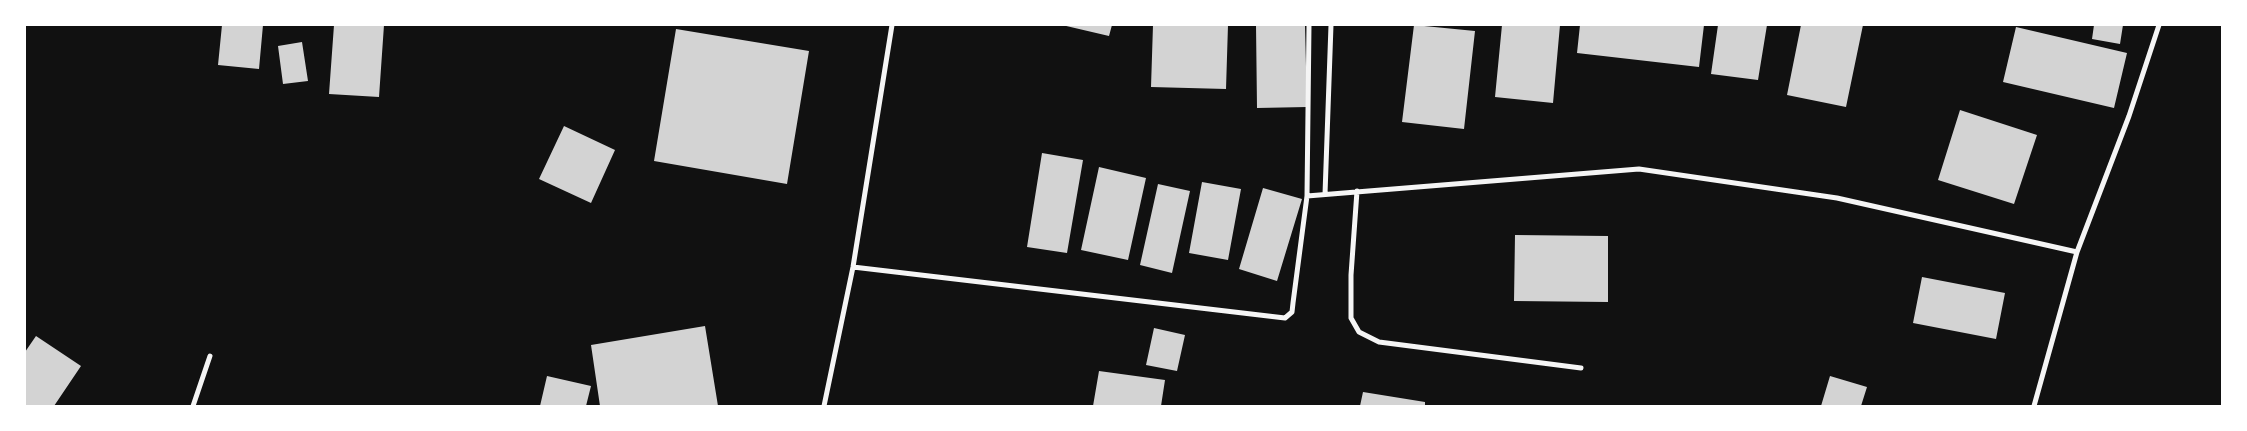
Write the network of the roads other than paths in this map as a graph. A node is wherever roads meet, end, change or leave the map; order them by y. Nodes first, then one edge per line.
1 (892, 25) edge
2 (1309, 25) edge
3 (1331, 25) edge
4 (2159, 25) edge
5 (1357, 191) junction
6 (1325, 194) junction
7 (1307, 196) junction
8 (2077, 252) junction
9 (853, 267) junction
10 (210, 356) dead end
11 (1581, 368) dead end
12 (193, 406) edge
13 (824, 406) edge
14 (2034, 406) edge

1 - 9 street
2 - 7 street
3 - 6 street
4 - 8 street
5 - 6 street
5 - 8 street
5 - 11 street
6 - 7 street
7 - 9 street
8 - 14 street
9 - 13 street
10 - 12 street

